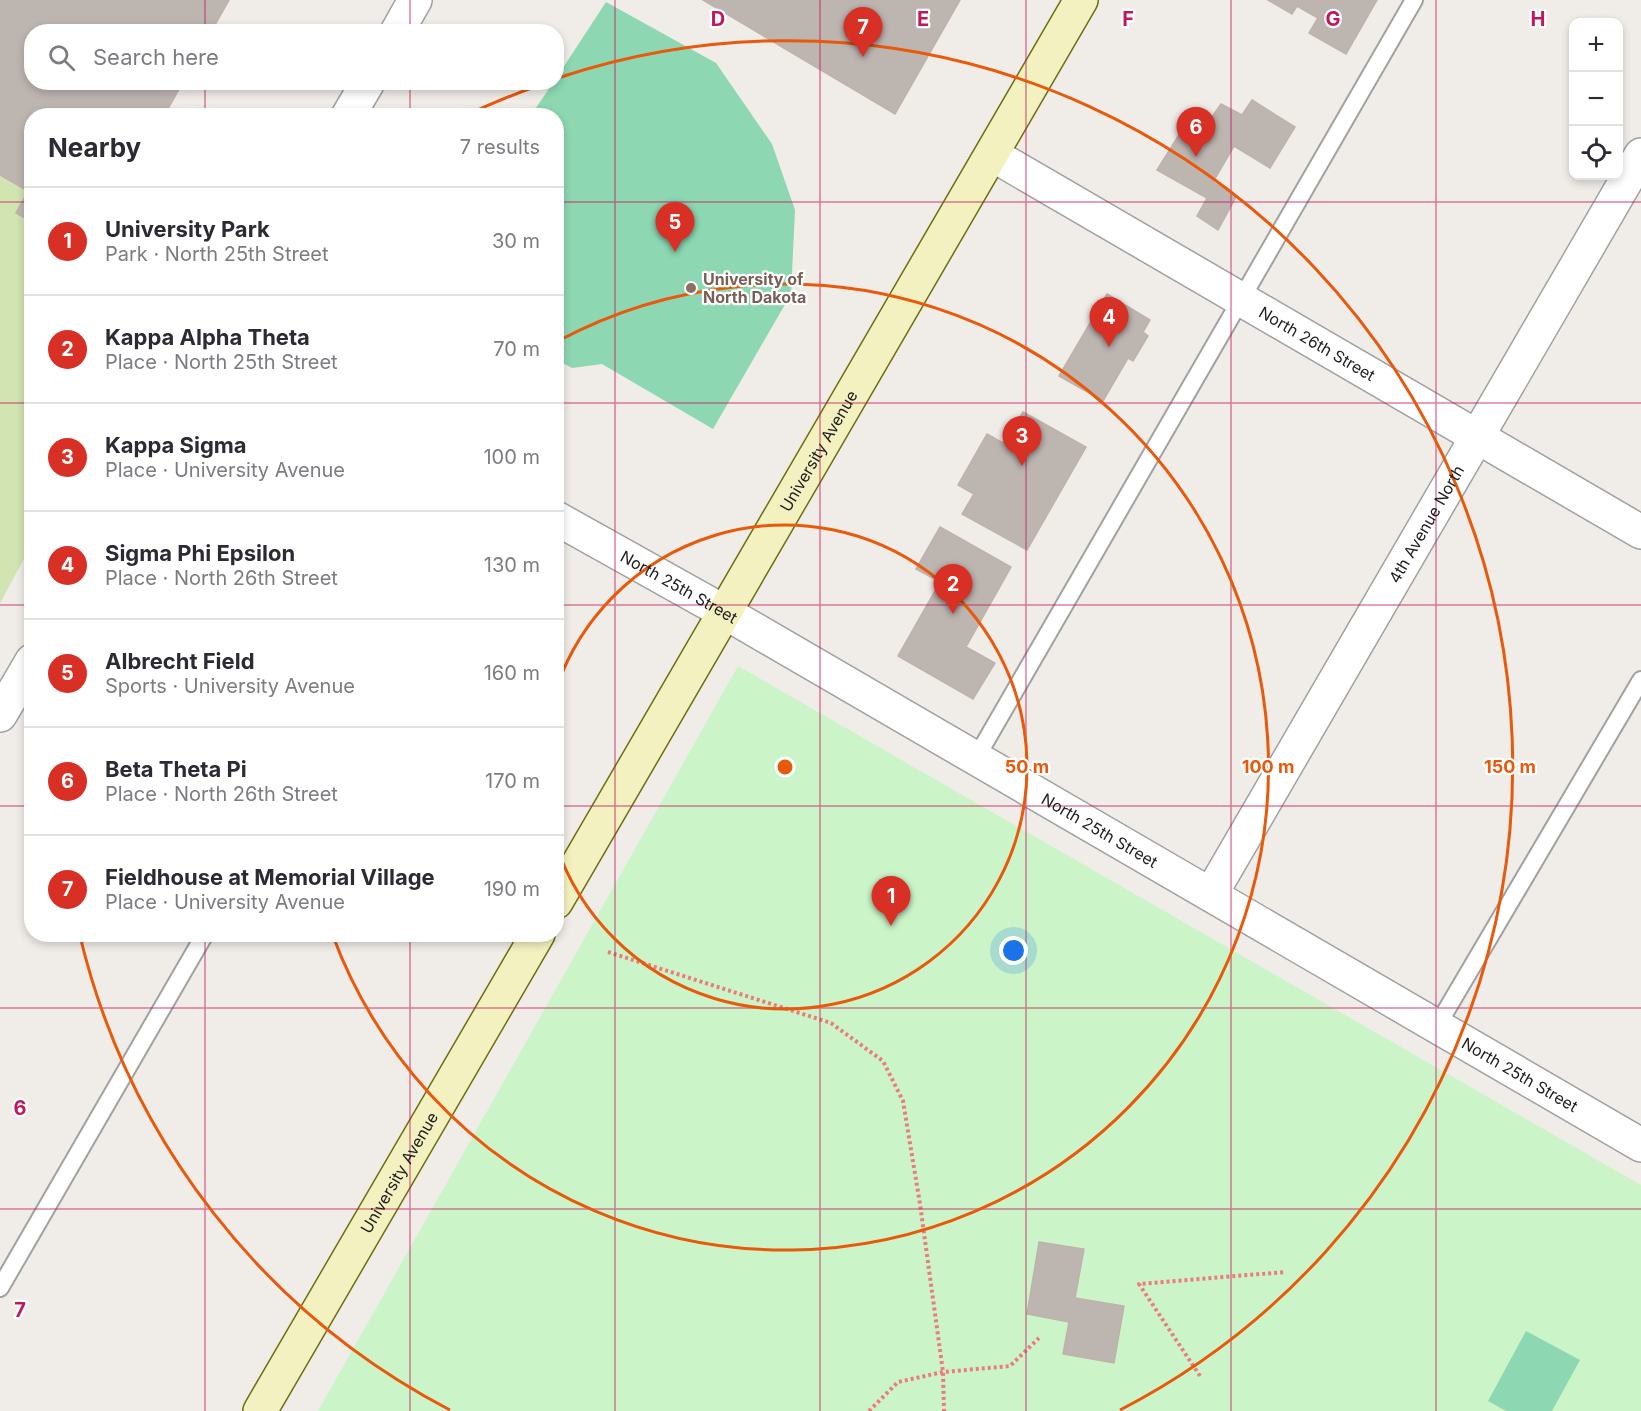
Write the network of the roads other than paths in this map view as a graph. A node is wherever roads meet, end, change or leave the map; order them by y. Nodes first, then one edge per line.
1 (416, 0) edge
2 (1081, 0) edge
3 (1414, 0) edge
4 (402, 24) edge
5 (363, 90) edge
6 (353, 108) edge
7 (993, 155) junction
8 (1641, 155) edge
9 (1240, 299) junction
10 (1478, 437) junction
11 (564, 522) edge
12 (1641, 532) edge
13 (726, 613) junction
14 (24, 675) edge
15 (1641, 680) edge
16 (0, 716) edge
17 (976, 758) junction
18 (564, 889) edge
19 (1211, 894) junction
20 (200, 942) edge
21 (533, 942) edge
22 (1437, 1026) junction
23 (1641, 1145) edge
24 (0, 1288) edge
25 (260, 1411) edge

1 - 4 street
2 - 7 street, University Avenue
3 - 9 lane
5 - 6 street
7 - 9 street, North 26th Street
7 - 13 street, University Avenue
8 - 10 street, 4th Avenue North
9 - 10 street, North 26th Street
9 - 17 lane
10 - 12 street, North 26th Street
10 - 19 street, 4th Avenue North
11 - 13 street, North 25th Street
13 - 17 street, North 25th Street
13 - 18 street, University Avenue
14 - 16 street
15 - 22 lane
17 - 19 street, North 25th Street
19 - 22 street, North 25th Street
20 - 24 lane
21 - 25 street, University Avenue
22 - 23 street, North 25th Street

